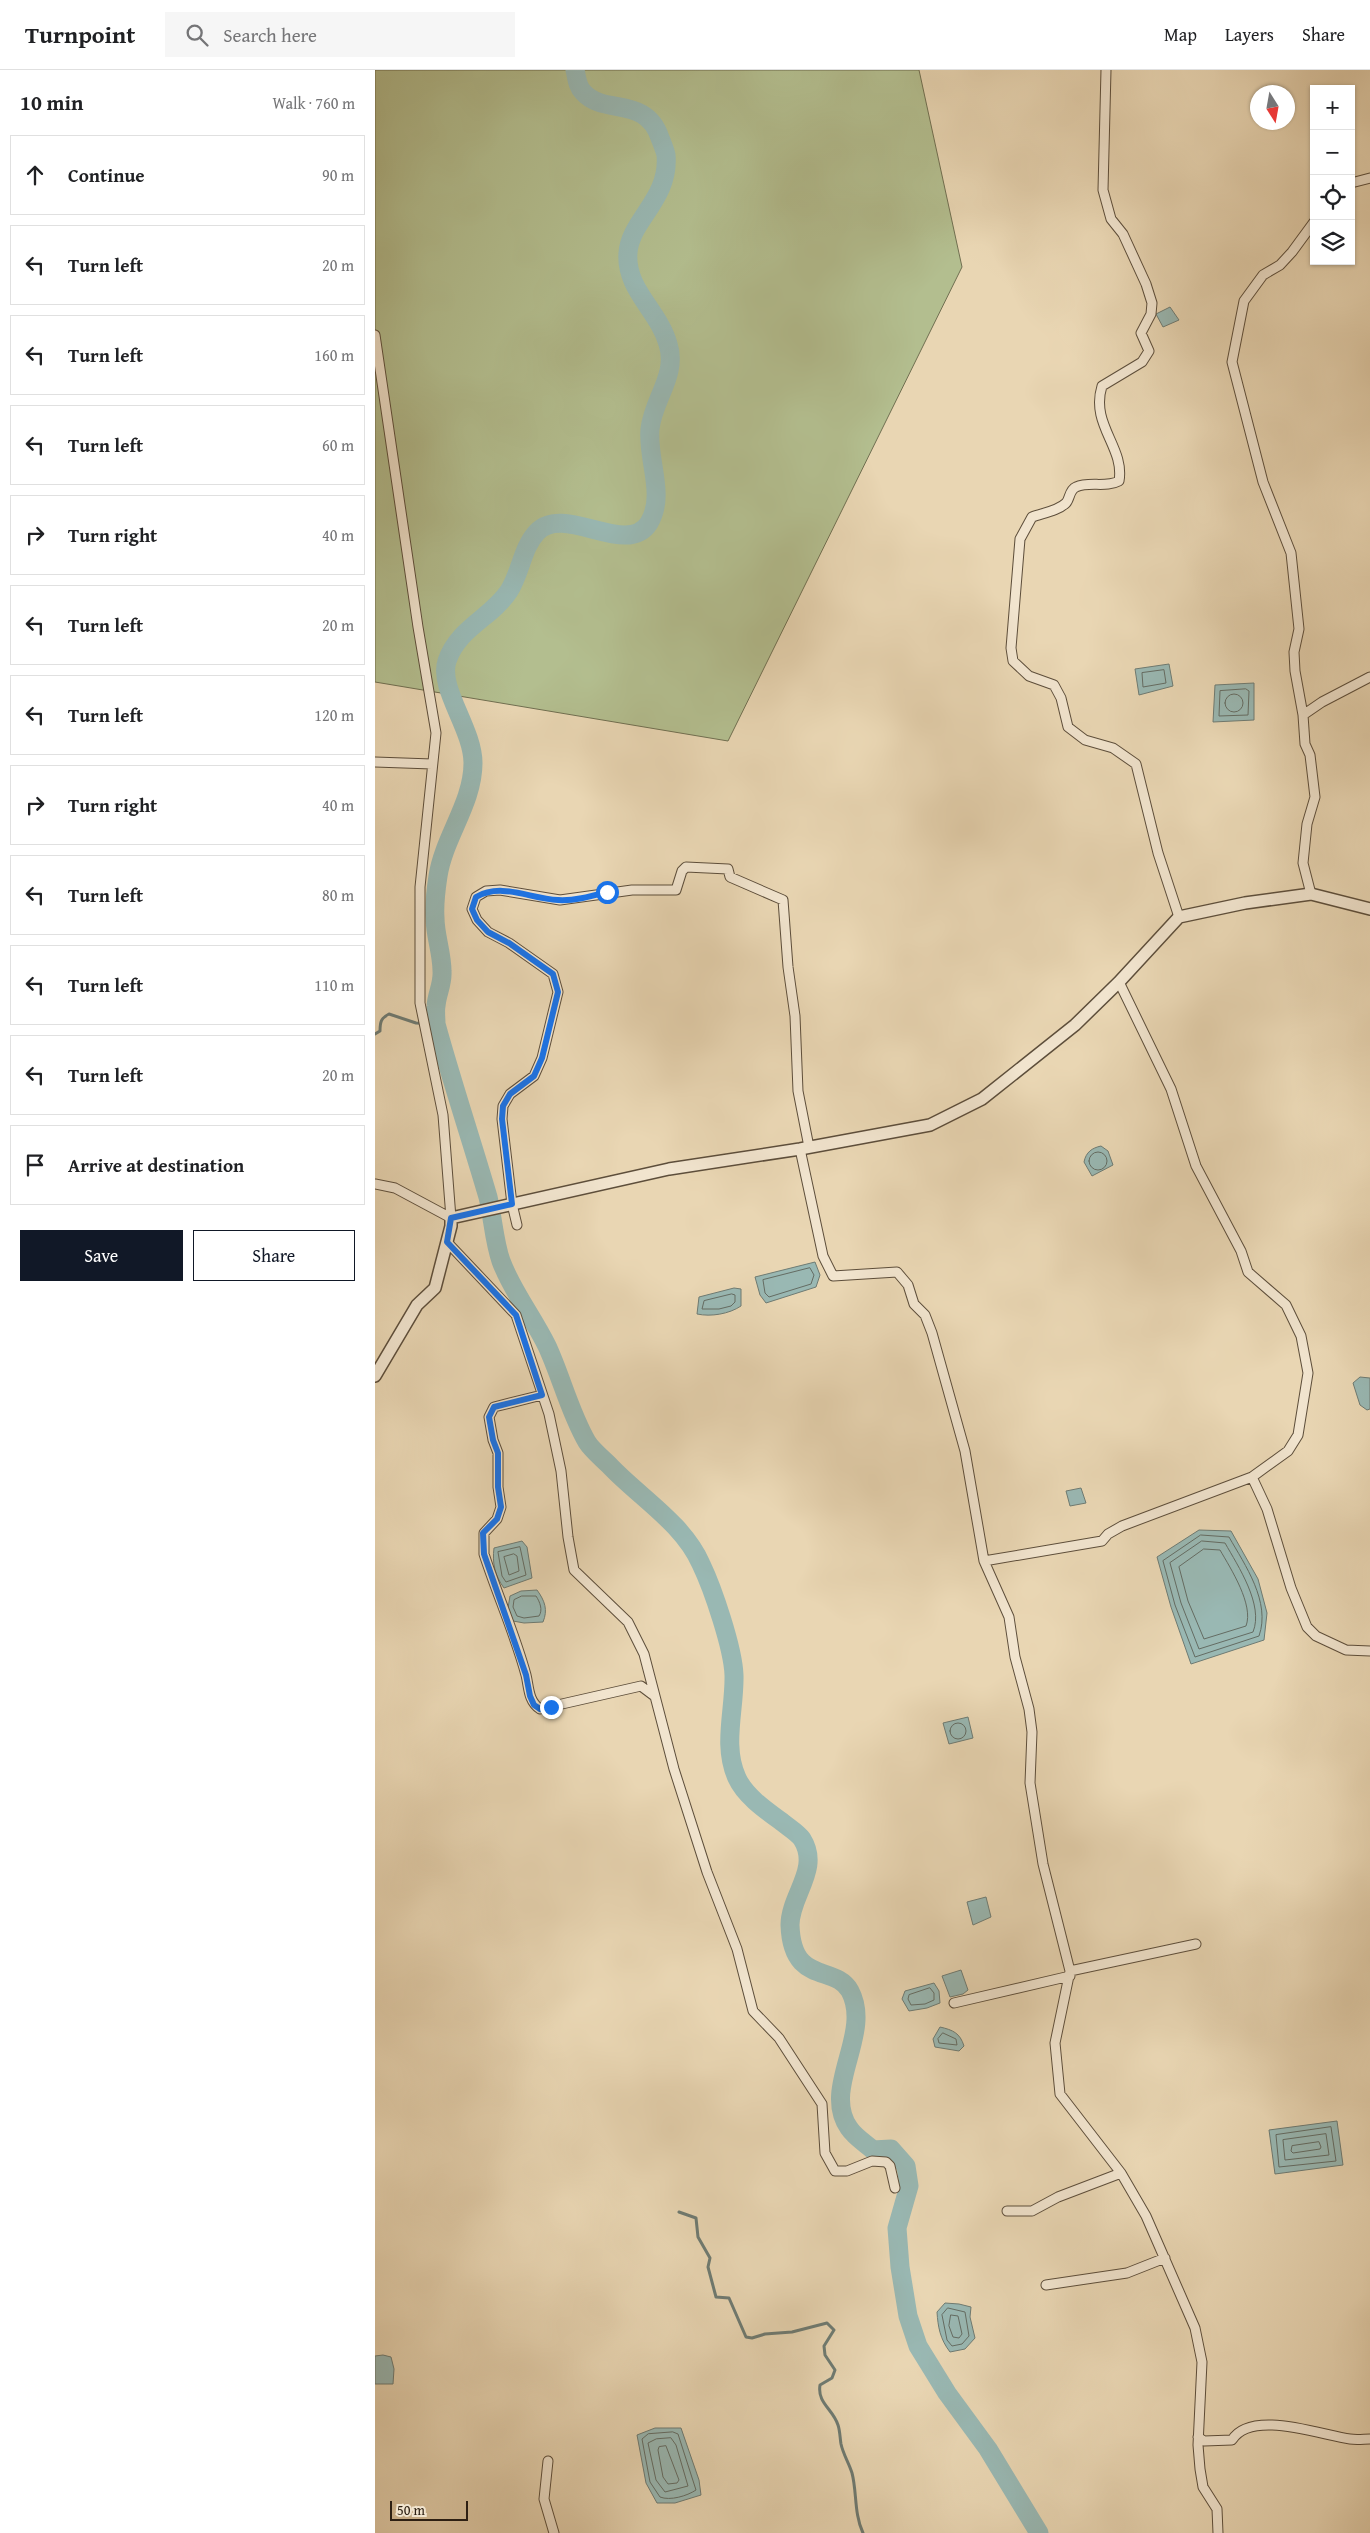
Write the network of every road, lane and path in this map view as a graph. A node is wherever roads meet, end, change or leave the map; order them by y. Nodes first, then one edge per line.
1 (1106, 70) edge
2 (1370, 178) edge
3 (1355, 182) edge
4 (1310, 227) edge
5 (375, 334) edge
6 (1370, 677) edge
7 (1303, 715) junction
8 (375, 762) edge
9 (432, 764) junction
10 (1311, 894) junction
11 (1370, 909) edge
12 (1179, 917) junction
13 (1119, 982) junction
14 (804, 1148) junction
15 (375, 1184) edge
16 (512, 1204) junction
17 (451, 1218) junction
18 (517, 1225) dead end
19 (447, 1242) junction
20 (375, 1376) edge
21 (542, 1395) junction
22 (1252, 1477) junction
23 (985, 1561) junction
24 (1370, 1651) edge
25 (653, 1694) junction
26 (1196, 1944) dead end
27 (1070, 1974) junction
28 (954, 2003) dead end
29 (1121, 2174) junction
30 (895, 2188) dead end
31 (1007, 2211) dead end
32 (1165, 2258) junction
33 (1046, 2285) dead end
34 (1198, 2436) junction
35 (1370, 2439) edge
36 (549, 2460) dead end
37 (554, 2533) edge
38 (1218, 2533) edge

1 - 12 street
2 - 3 street
4 - 7 street
5 - 9 street
6 - 7 street
7 - 10 street
8 - 9 street
9 - 17 street
10 - 11 street
10 - 12 street
12 - 13 street
13 - 14 street
13 - 22 street
14 - 16 street
14 - 16 street
14 - 23 street
15 - 17 street
16 - 17 street
16 - 18 street
17 - 19 street
19 - 20 street
19 - 21 street
21 - 25 street
21 - 25 street
22 - 23 street
22 - 24 street
23 - 27 street
25 - 30 street
26 - 27 street
27 - 28 street
27 - 29 street
29 - 31 street
29 - 32 street
32 - 33 street
32 - 34 street
34 - 35 street
34 - 38 street
36 - 37 street

